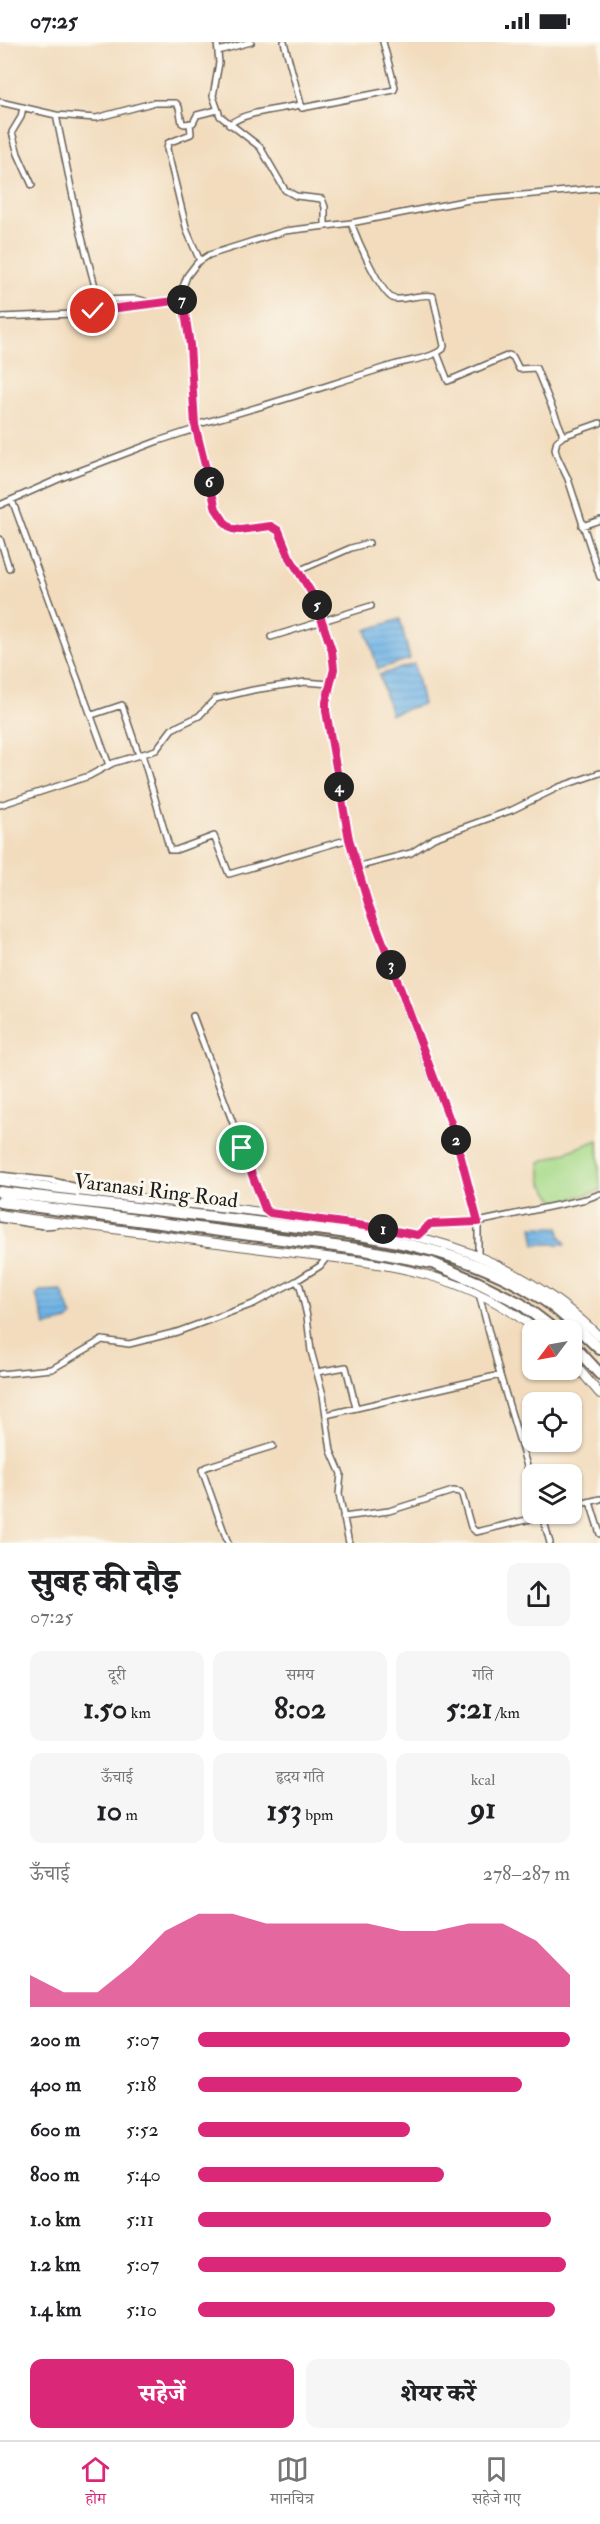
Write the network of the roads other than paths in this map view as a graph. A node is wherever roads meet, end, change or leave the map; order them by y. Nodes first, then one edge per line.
1 (217, 42) edge
2 (251, 42) edge
3 (284, 42) edge
4 (383, 42) edge
5 (218, 51) junction
6 (0, 102) edge
7 (300, 105) junction
8 (23, 107) junction
9 (217, 111) junction
10 (56, 115) junction
11 (190, 123) junction
12 (230, 125) junction
13 (32, 185) dead end
14 (600, 188) edge
15 (351, 223) junction
16 (325, 226) junction
17 (200, 261) junction
18 (102, 299) junction
19 (183, 300) junction
20 (148, 303) junction
21 (102, 310) junction
22 (0, 317) edge
23 (437, 353) junction
24 (600, 423) edge
25 (195, 427) junction
26 (563, 436) junction
27 (12, 500) junction
28 (0, 505) edge
29 (600, 520) edge
30 (582, 526) junction
31 (0, 539) edge
32 (369, 543) dead end
33 (9, 568) dead end
34 (298, 572) junction
35 (600, 576) edge
36 (371, 606) dead end
37 (322, 622) junction
38 (270, 637) dead end
39 (330, 684) junction
40 (92, 715) junction
41 (141, 755) junction
42 (110, 765) junction
43 (600, 773) edge
44 (0, 805) edge
45 (349, 839) junction
46 (357, 867) junction
47 (193, 1016) dead end
48 (0, 1175) edge
49 (0, 1181) edge
50 (0, 1192) edge
51 (103, 1194) junction
52 (600, 1194) edge
53 (0, 1202) edge
54 (270, 1213) junction
55 (0, 1214) edge
56 (0, 1219) edge
57 (478, 1222) junction
58 (70, 1223) junction
59 (418, 1235) junction
60 (478, 1255) junction
61 (327, 1257) junction
62 (296, 1281) junction
63 (479, 1293) junction
64 (524, 1320) edge
65 (542, 1320) edge
66 (600, 1337) edge
67 (600, 1349) edge
68 (582, 1355) edge
69 (317, 1372) junction
70 (582, 1373) edge
71 (0, 1374) edge
72 (600, 1374) edge
73 (500, 1376) junction
74 (600, 1394) edge
75 (356, 1408) junction
76 (326, 1415) junction
77 (273, 1446) dead end
78 (526, 1464) edge
79 (600, 1499) edge
80 (590, 1502) junction
81 (582, 1504) edge
82 (343, 1517) junction
83 (522, 1520) edge
84 (545, 1524) edge
85 (600, 1534) edge
86 (228, 1543) edge
87 (349, 1543) edge
88 (550, 1543) edge

1 - 5 street
2 - 5 street
3 - 7 street
4 - 7 street
5 - 9 street
6 - 8 street
7 - 12 street
8 - 10 street
8 - 13 street
9 - 11 street
9 - 12 street
10 - 11 street
10 - 18 street
11 - 17 street
12 - 16 street
14 - 15 street
15 - 16 street
15 - 23 street
16 - 17 street
17 - 19 street
18 - 20 street
18 - 21 street
19 - 20 street
19 - 25 street
20 - 21 street
21 - 22 street
23 - 25 street
23 - 26 street
24 - 26 street
25 - 27 street
25 - 34 street
26 - 30 street
27 - 28 street
27 - 40 street
29 - 30 street
30 - 35 street
31 - 33 street
32 - 34 street
34 - 37 street
36 - 37 street
37 - 38 street
37 - 39 street
39 - 41 street
39 - 45 street
40 - 41 street
40 - 42 street
41 - 42 street
41 - 45 street
42 - 44 street
43 - 46 street
45 - 46 street
46 - 57 street
47 - 54 street
48 - 51 street
49 - 51 street
50 - 67 highway, Varanasi Ring Road
51 - 54 street
52 - 57 street
53 - 65 highway
54 - 59 street
55 - 58 street
56 - 58 street
57 - 59 street
57 - 60 street
58 - 61 street
59 - 60 street
60 - 66 street
61 - 62 street
61 - 63 street
62 - 69 street
62 - 71 street
63 - 64 street
63 - 73 street
68 - 72 highway
69 - 75 street
69 - 76 street
70 - 74 street
73 - 75 street
73 - 78 street
75 - 76 street
76 - 82 street
77 - 86 street
79 - 80 street
80 - 81 street
80 - 85 street
82 - 83 street
82 - 87 street
84 - 88 street

